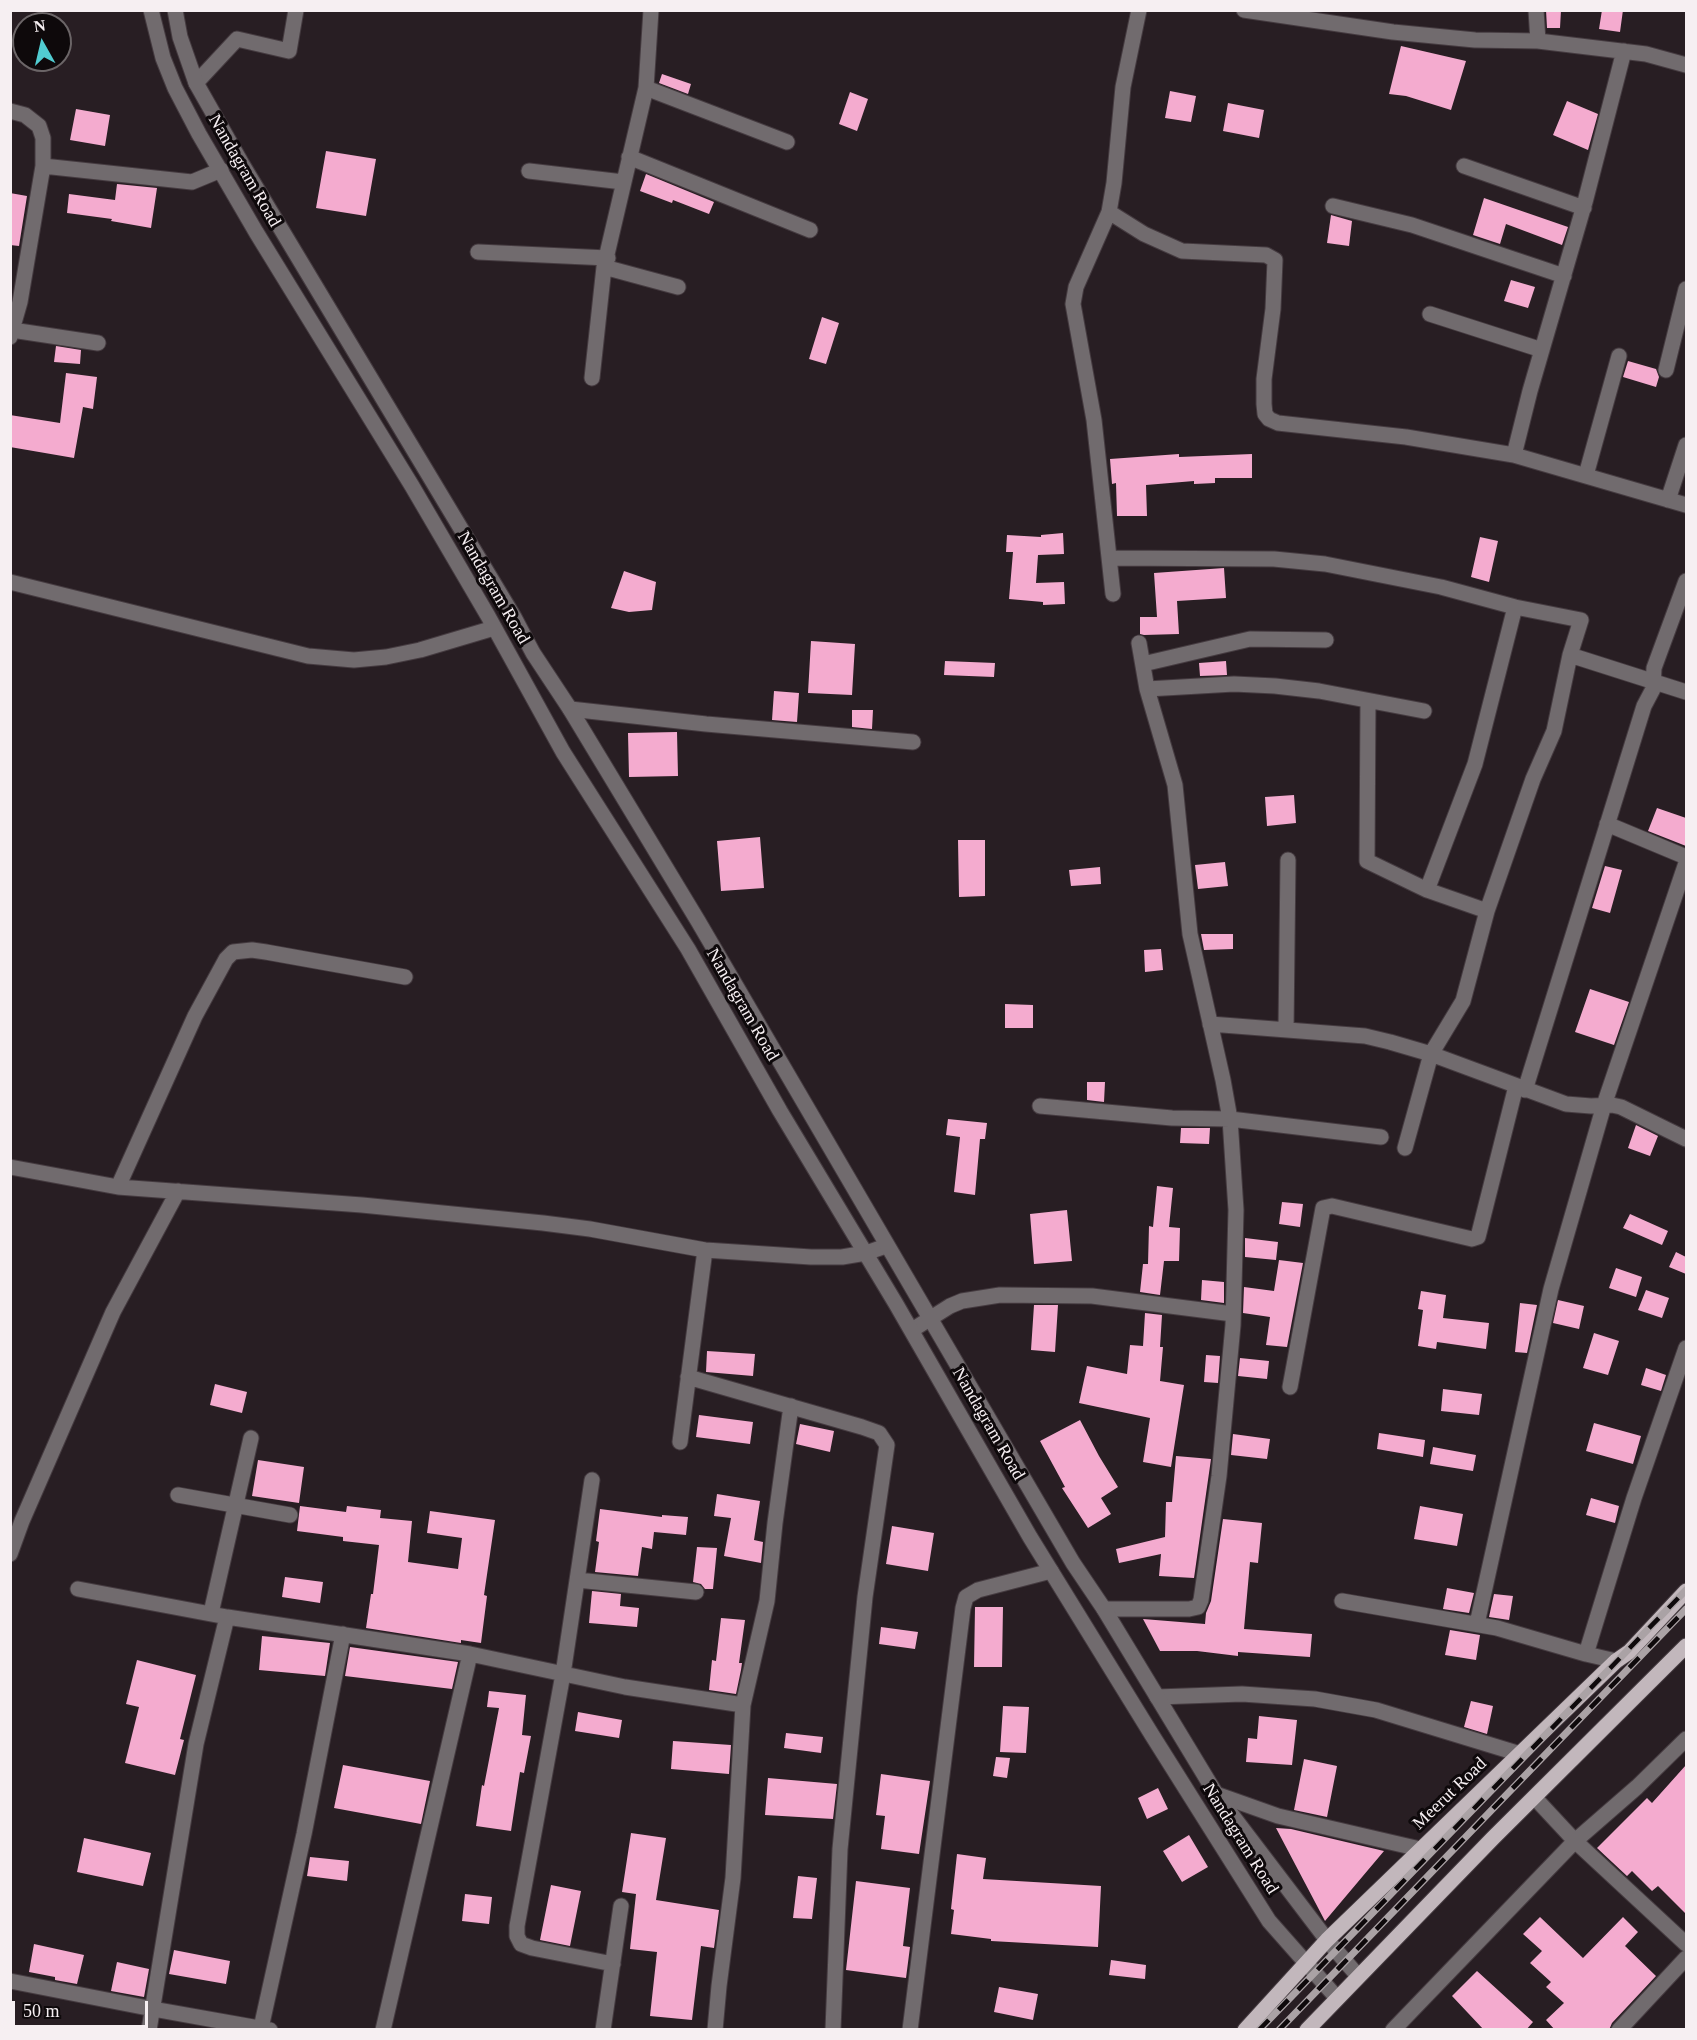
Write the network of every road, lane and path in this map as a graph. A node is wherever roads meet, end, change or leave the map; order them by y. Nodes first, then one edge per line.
1 (152, 10) edge
2 (175, 10) edge
3 (296, 10) edge
4 (651, 10) edge
5 (1139, 10) edge
6 (1244, 10) edge
7 (1536, 10) edge
8 (1538, 40) junction
9 (1624, 51) junction
10 (1686, 65) edge
11 (196, 83) junction
12 (646, 88) junction
13 (10, 111) edge
14 (787, 142) dead end
15 (629, 157) junction
16 (242, 164) junction
17 (43, 166) junction
18 (1464, 166) dead end
19 (221, 171) junction
20 (529, 171) dead end
21 (623, 182) junction
22 (1333, 206) dead end
23 (1584, 208) junction
24 (1109, 212) junction
25 (810, 230) dead end
26 (478, 252) dead end
27 (606, 263) junction
28 (1564, 276) junction
29 (678, 287) dead end
30 (1686, 289) edge
31 (15, 301) edge
32 (1430, 314) dead end
33 (11, 333) edge
34 (98, 343) dead end
35 (1542, 350) junction
36 (1620, 357) dead end
37 (363, 365) junction
38 (1666, 370) dead end
39 (344, 376) junction
40 (592, 378) dead end
41 (1686, 446) edge
42 (1514, 455) junction
43 (1586, 475) junction
44 (443, 500) junction
45 (1668, 500) junction
46 (1686, 506) edge
47 (426, 510) junction
48 (1109, 558) junction
49 (1686, 581) edge
50 (10, 582) edge
51 (1113, 594) dead end
52 (1515, 608) junction
53 (494, 628) junction
54 (1326, 640) dead end
55 (1139, 643) dead end
56 (1570, 655) junction
57 (1143, 664) junction
58 (1653, 682) junction
59 (1147, 689) junction
60 (1686, 692) edge
61 (1368, 701) junction
62 (570, 709) junction
63 (1424, 711) dead end
64 (913, 742) dead end
65 (1607, 824) junction
66 (646, 834) junction
67 (623, 848) junction
68 (1686, 856) edge
69 (1288, 860) dead end
70 (1686, 863) edge
71 (1427, 890) junction
72 (1487, 911) junction
73 (405, 977) dead end
74 (1210, 1024) junction
75 (1286, 1030) junction
76 (1431, 1054) junction
77 (1520, 1088) junction
78 (1604, 1105) junction
79 (1040, 1106) dead end
80 (1230, 1119) junction
81 (1381, 1137) dead end
82 (1686, 1139) edge
83 (1405, 1148) dead end
84 (10, 1167) edge
85 (118, 1187) junction
86 (178, 1191) junction
87 (886, 1246) junction
88 (705, 1250) junction
89 (866, 1253) junction
90 (1233, 1314) junction
91 (931, 1318) junction
92 (912, 1330) junction
93 (1686, 1348) edge
94 (688, 1377) junction
95 (1290, 1387) dead end
96 (791, 1406) junction
97 (251, 1438) dead end
98 (680, 1442) dead end
99 (592, 1480) dead end
100 (178, 1495) dead end
101 (236, 1507) junction
102 (290, 1515) dead end
103 (10, 1554) edge
104 (1051, 1571) junction
105 (577, 1580) junction
106 (78, 1588) dead end
107 (1686, 1591) edge
108 (696, 1592) dead end
109 (1342, 1601) dead end
110 (1104, 1609) junction
111 (211, 1613) junction
112 (227, 1617) junction
113 (1477, 1624) junction
114 (343, 1634) junction
115 (1686, 1646) edge
116 (470, 1654) junction
117 (1586, 1654) junction
118 (1616, 1660) junction
119 (563, 1674) junction
120 (1157, 1697) junction
121 (743, 1705) junction
122 (1684, 1745) edge
123 (1520, 1754) junction
124 (1216, 1794) junction
125 (1535, 1798) junction
126 (1575, 1841) junction
127 (1420, 1849) junction
128 (621, 1906) dead end
129 (1327, 1940) junction
130 (1686, 1944) edge
131 (1686, 1958) edge
132 (1307, 1962) junction
133 (613, 1964) junction
134 (1358, 1976) junction
135 (10, 1981) edge
136 (1337, 1998) junction
137 (153, 2009) junction
138 (265, 2029) edge
139 (149, 2030) edge
140 (383, 2030) edge
141 (603, 2030) edge
142 (715, 2030) edge
143 (833, 2030) edge
144 (910, 2030) edge
145 (1245, 2030) edge
146 (1307, 2030) edge
147 (1393, 2030) edge
148 (1619, 2030) edge

1 - 19 street, Nandagram Road
2 - 11 street, Nandagram Road
3 - 11 street
4 - 12 street
5 - 24 street
6 - 8 street
7 - 8 street
8 - 9 street
9 - 10 street
9 - 23 street
11 - 16 street, Nandagram Road
12 - 14 street
12 - 15 street
13 - 17 street
15 - 21 street
15 - 25 street
16 - 19 street
16 - 37 street, Nandagram Road
17 - 19 street
17 - 31 street
18 - 23 street
19 - 39 street, Nandagram Road
20 - 21 street
21 - 27 street
22 - 28 street
23 - 28 street
24 - 42 street
24 - 48 street
26 - 27 street
27 - 29 street
27 - 40 street
28 - 35 street
30 - 38 street
31 - 33 street
32 - 35 street
33 - 34 street
35 - 42 street
36 - 43 street
37 - 39 street
37 - 44 street, Nandagram Road
39 - 47 street, Nandagram Road
41 - 45 street
42 - 43 street
43 - 45 street
44 - 47 street
44 - 62 street, Nandagram Road
45 - 46 street
47 - 53 street, Nandagram Road
48 - 51 street
48 - 52 street
49 - 58 street
50 - 53 street
52 - 56 street
52 - 71 street
53 - 67 street, Nandagram Road
54 - 57 street
55 - 57 street
56 - 58 street
56 - 72 street
57 - 59 street
58 - 60 street
58 - 65 street
59 - 61 street
59 - 74 street
61 - 63 street
61 - 71 street
62 - 64 street
62 - 66 street, Nandagram Road
65 - 68 street
65 - 77 street
66 - 67 street
66 - 87 street, Nandagram Road
67 - 89 street, Nandagram Road
69 - 75 street
70 - 78 street
71 - 72 street
72 - 76 street
73 - 85 street
74 - 75 street
74 - 80 street
75 - 76 street
76 - 77 street
76 - 83 street
77 - 78 street
77 - 95 street
78 - 82 street
78 - 113 street
79 - 80 street
80 - 81 street
80 - 90 street
84 - 85 street
85 - 86 street
86 - 88 street
86 - 103 street
87 - 89 street
87 - 91 street, Nandagram Road
88 - 89 street
88 - 94 street
89 - 92 street, Nandagram Road
90 - 91 street
90 - 110 street
91 - 92 street
91 - 110 street, Nandagram Road
92 - 104 street, Nandagram Road
93 - 117 street
94 - 96 street
94 - 98 street
96 - 121 street
96 - 143 street
97 - 101 street
99 - 105 street
100 - 101 street
101 - 102 street
101 - 111 street
104 - 132 street, Nandagram Road
104 - 144 street
105 - 108 street
105 - 119 street
106 - 111 street
107 - 118 main road, Meerut Road
109 - 113 street
110 - 120 street, Nandagram Road
111 - 112 street
112 - 114 street
112 - 137 street
113 - 117 street
114 - 116 street
114 - 138 street
115 - 125 main road
116 - 119 street
116 - 140 street
117 - 118 street
118 - 123 main road, Meerut Road
119 - 121 street
119 - 133 street
120 - 123 street
120 - 124 street, Nandagram Road
121 - 142 street
122 - 126 street
123 - 127 main road, Meerut Road
124 - 127 street
124 - 129 street, Nandagram Road
125 - 126 street
125 - 134 main road
126 - 130 street
126 - 147 street
127 - 129 main road, Meerut Road
128 - 133 street
129 - 132 main road, Meerut Road
129 - 134 street, Nandagram Road
131 - 148 street
132 - 136 street, Nandagram Road
132 - 145 main road, Meerut Road
133 - 141 street
134 - 136 main road
135 - 137 street
136 - 146 main road
137 - 138 street
137 - 139 street

